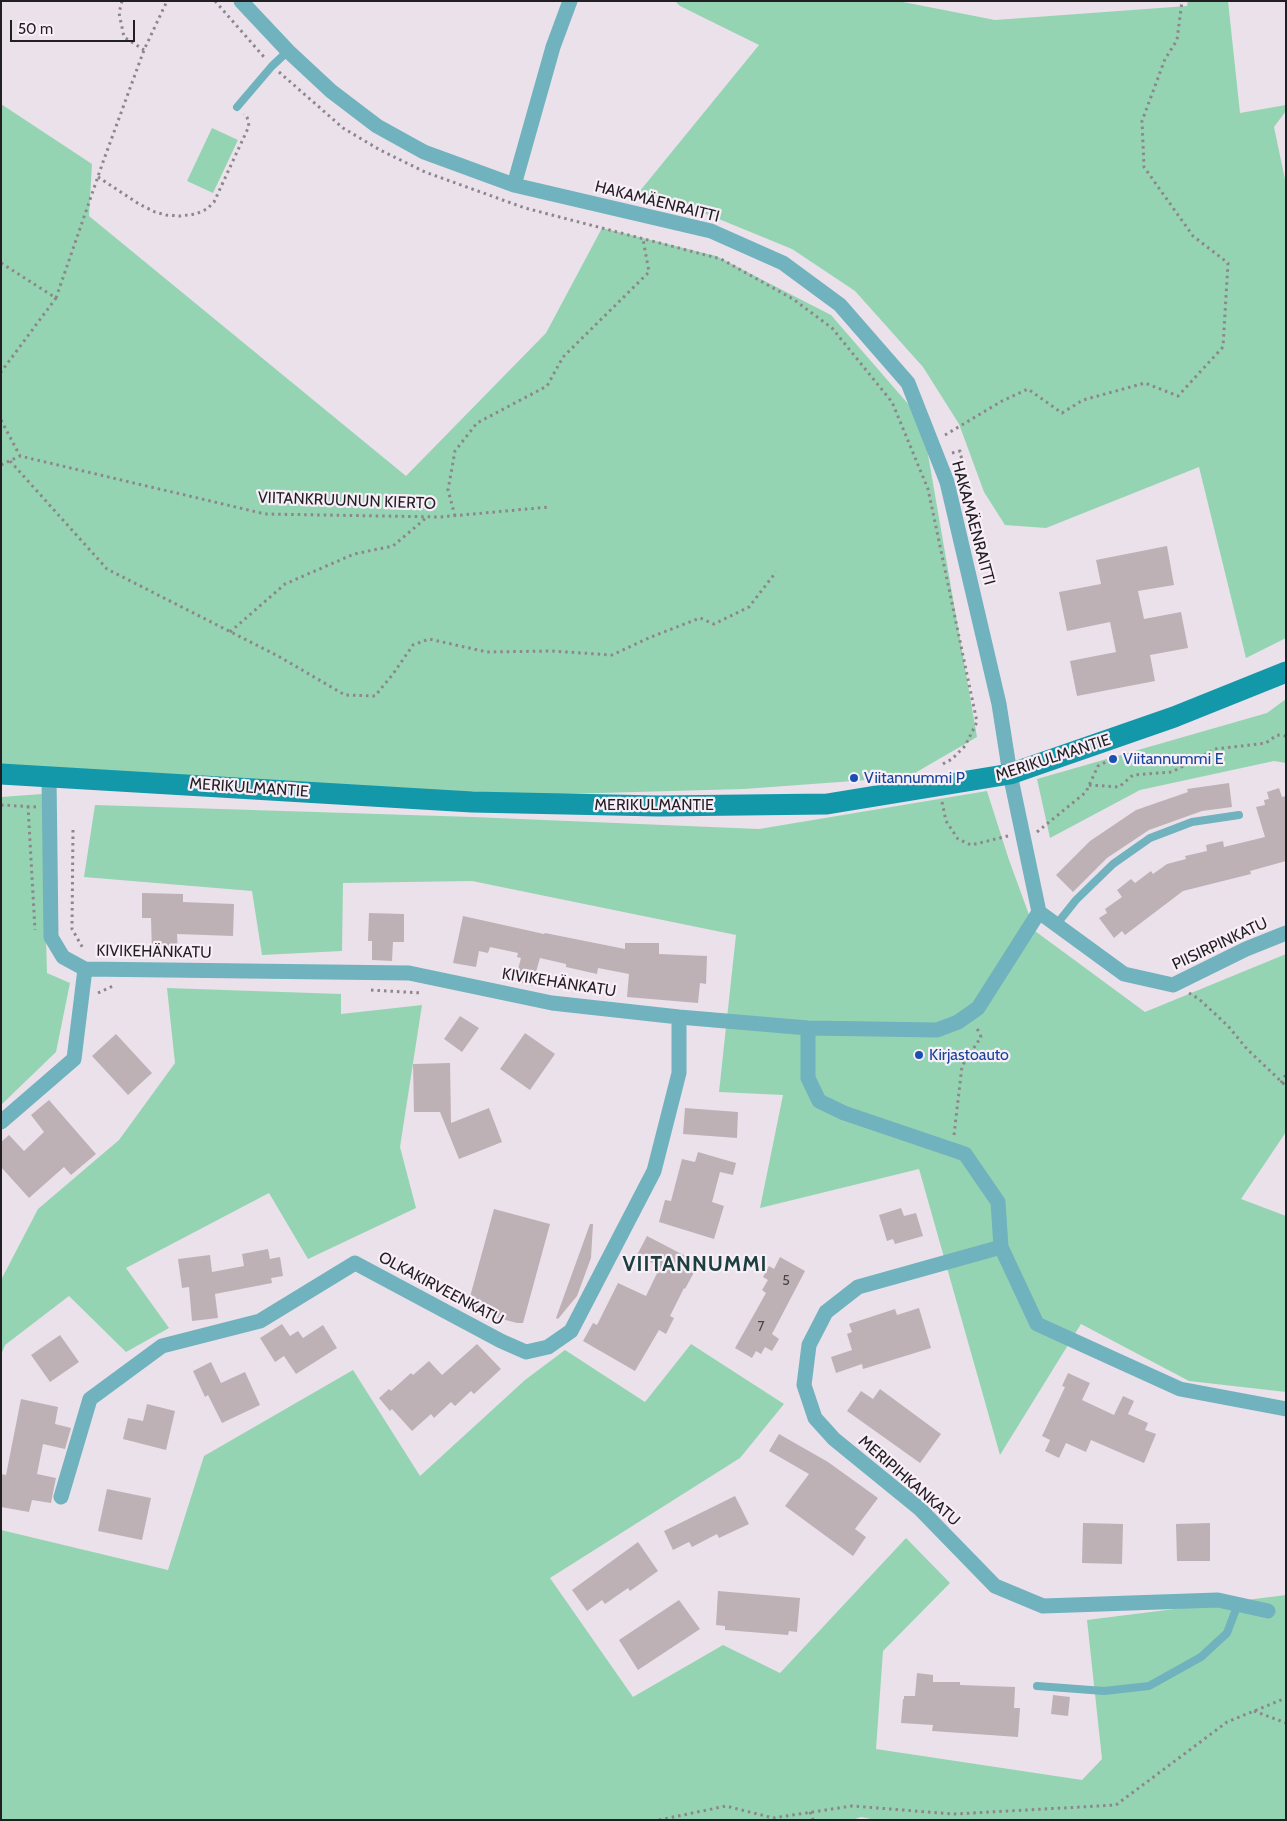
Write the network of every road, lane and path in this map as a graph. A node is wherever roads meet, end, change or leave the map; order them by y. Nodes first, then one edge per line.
1 (122, 1) edge
2 (167, 1) edge
3 (215, 1) edge
4 (241, 1) edge
5 (570, 1) edge
6 (1182, 1) edge
7 (144, 50) junction
8 (288, 52) junction
9 (272, 66) junction
10 (237, 107) joint
11 (98, 176) junction
12 (514, 185) junction
13 (643, 240) junction
14 (1, 263) edge
15 (56, 298) junction
16 (1, 372) edge
17 (1, 420) edge
18 (931, 443) junction
19 (20, 456) junction
20 (10, 461) junction
21 (1, 465) edge
22 (549, 508) dead end
23 (455, 516) junction
24 (428, 517) junction
25 (776, 572) dead end
26 (230, 632) junction
27 (1286, 672) edge
28 (1286, 736) edge
29 (1113, 759) dead end
30 (1, 774) edge
31 (1010, 774) junction
32 (49, 776) junction
33 (1090, 785) junction
34 (938, 786) junction
35 (1, 805) edge
36 (49, 808) junction
37 (1239, 814) dead end
38 (73, 830) dead end
39 (1037, 832) dead end
40 (1012, 836) dead end
41 (1039, 912) junction
42 (1056, 924) junction
43 (1286, 933) edge
44 (93, 952) dead end
45 (84, 969) junction
46 (1173, 984) junction
47 (114, 985) dead end
48 (370, 990) dead end
49 (98, 993) dead end
50 (426, 993) dead end
51 (679, 1017) junction
52 (974, 1023) dead end
53 (808, 1028) junction
54 (1286, 1074) edge
55 (1282, 1083) junction
56 (1286, 1086) edge
57 (1, 1122) edge
58 (953, 1149) junction
59 (1000, 1247) junction
60 (1286, 1409) edge
61 (61, 1497) dead end
62 (1238, 1604) junction
63 (1268, 1611) dead end
64 (1038, 1686) dead end
65 (1286, 1698) edge
66 (1253, 1711) junction
67 (1286, 1723) edge
68 (810, 1812) junction
69 (658, 1820) edge
70 (813, 1820) edge

1 - 7 path
2 - 7 path
3 - 9 path
4 - 8 street, HAKAMÄENRAITTI
5 - 12 street
6 - 18 path
7 - 11 path
8 - 9 lane
8 - 12 street, HAKAMÄENRAITTI
9 - 10 lane
9 - 13 path
10 - 11 path
11 - 15 path
12 - 18 street, HAKAMÄENRAITTI
13 - 23 path
13 - 34 path
14 - 15 path
15 - 16 path
17 - 19 path
18 - 31 street, HAKAMÄENRAITTI
19 - 20 path
19 - 24 path, VIITANKRUUNUN KIERTO
20 - 21 path
20 - 26 path
22 - 23 path, VIITANKRUUNUN KIERTO
23 - 24 path, VIITANKRUUNUN KIERTO
24 - 26 path
25 - 26 path
27 - 31 street, MERIKULMANTIE
28 - 33 path
29 - 33 path
30 - 32 street, MERIKULMANTIE
31 - 34 street, MERIKULMANTIE
31 - 41 street
32 - 34 street, MERIKULMANTIE
32 - 36 street, KIVIKEHÄNKATU
33 - 39 path
34 - 40 path
35 - 36 path
36 - 45 street, KIVIKEHÄNKATU
37 - 42 lane
38 - 44 path
41 - 42 street, PIISIRPINKATU
41 - 53 street, KIVIKEHÄNKATU
42 - 46 street, PIISIRPINKATU
43 - 46 street, PIISIRPINKATU
45 - 51 street, KIVIKEHÄNKATU
45 - 57 street
46 - 55 path
47 - 49 path
48 - 50 path
51 - 53 street, KIVIKEHÄNKATU
51 - 61 street, OLKAKIRVEENKATU
52 - 58 path
53 - 58 street
54 - 55 path
55 - 56 path
58 - 59 street
59 - 60 street
59 - 62 street, MERIPIHKANKATU
62 - 63 street, MERIPIHKANKATU
62 - 64 lane
65 - 66 path
66 - 67 path
66 - 68 path
68 - 69 path
68 - 70 path

